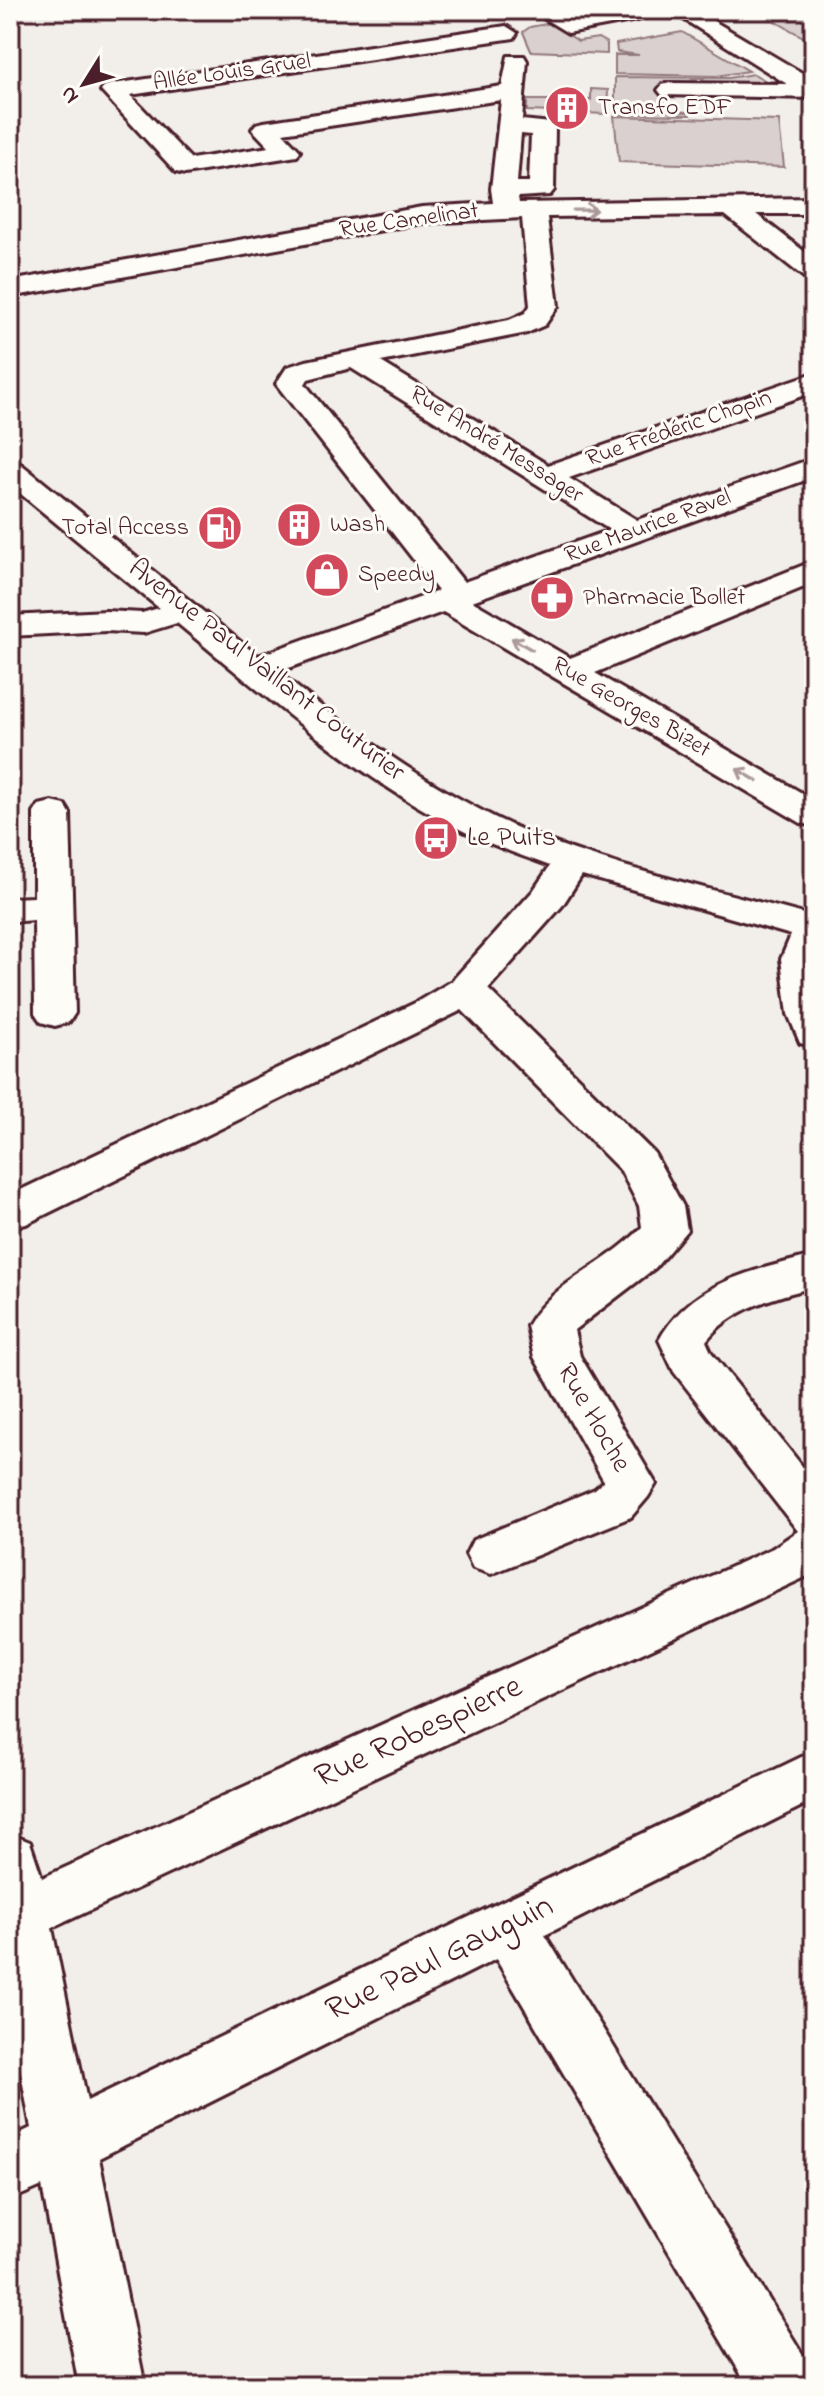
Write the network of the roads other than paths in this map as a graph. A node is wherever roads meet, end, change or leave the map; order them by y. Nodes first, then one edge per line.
1 (582, 10) edge
2 (638, 10) edge
3 (680, 10) edge
4 (551, 16) junction
5 (508, 36) junction
6 (813, 88) edge
7 (670, 90) dead end
8 (517, 105) junction
9 (563, 114) dead end
10 (515, 203) junction
11 (814, 206) edge
12 (732, 208) junction
13 (814, 272) edge
14 (10, 289) edge
15 (356, 359) junction
16 (814, 382) edge
17 (814, 467) edge
18 (10, 470) edge
19 (545, 476) junction
20 (635, 532) junction
21 (814, 571) edge
22 (453, 599) junction
23 (185, 610) junction
24 (144, 623) junction
25 (10, 626) edge
26 (10, 637) edge
27 (256, 668) junction
28 (569, 671) junction
29 (52, 813) dead end
30 (814, 815) edge
31 (572, 861) junction
32 (52, 907) junction
33 (10, 910) edge
34 (814, 929) edge
35 (466, 990) junction
36 (55, 1013) dead end
37 (814, 1034) edge
38 (10, 1213) edge
39 (814, 1271) edge
40 (814, 1517) edge
41 (814, 1546) edge
42 (491, 1554) dead end
43 (814, 1774) edge
44 (16, 1887) edge
45 (508, 1926) junction
46 (65, 2143) junction
47 (10, 2170) edge
48 (112, 2386) edge
49 (785, 2386) edge

1 - 4 street
2 - 4 street
3 - 6 street
4 - 5 street
5 - 8 street
5 - 8 street, Allée Louis Gruel
6 - 7 street
8 - 9 street
8 - 10 street
8 - 10 street
10 -> 12 street, Rue Camelinat
10 - 14 street, Rue Camelinat
10 - 15 street
11 - 12 street, Rue Camelinat
12 - 13 street
15 - 19 street, Rue André Messager
15 - 22 street
16 - 19 street, Rue Frédéric Chopin
17 - 20 street, Rue Maurice Ravel
18 - 23 street, Avenue Paul Vaillant Couturier
19 - 20 street, Rue André Messager
20 - 22 street, Rue Maurice Ravel
21 - 28 street
22 - 27 street, Rue Maurice Ravel
28 -> 22 street, Rue Georges Bizet
23 - 24 street
23 - 27 street, Avenue Paul Vaillant Couturier
24 - 25 street
24 - 26 street
27 - 31 street, Avenue Paul Vaillant Couturier
30 -> 28 street, Rue Georges Bizet
29 - 32 street
31 - 34 street, Avenue Paul Vaillant Couturier
31 - 35 street
32 - 33 street
32 - 36 street
34 - 37 street
35 - 38 street
35 - 42 street, Rue Hoche
39 - 40 street
41 - 44 street, Rue Robespierre
43 - 45 street, Rue Paul Gauguin
44 - 46 street
45 - 46 street, Rue Paul Gauguin
45 - 49 street
46 - 47 street, Rue Paul Gauguin
46 - 48 street

